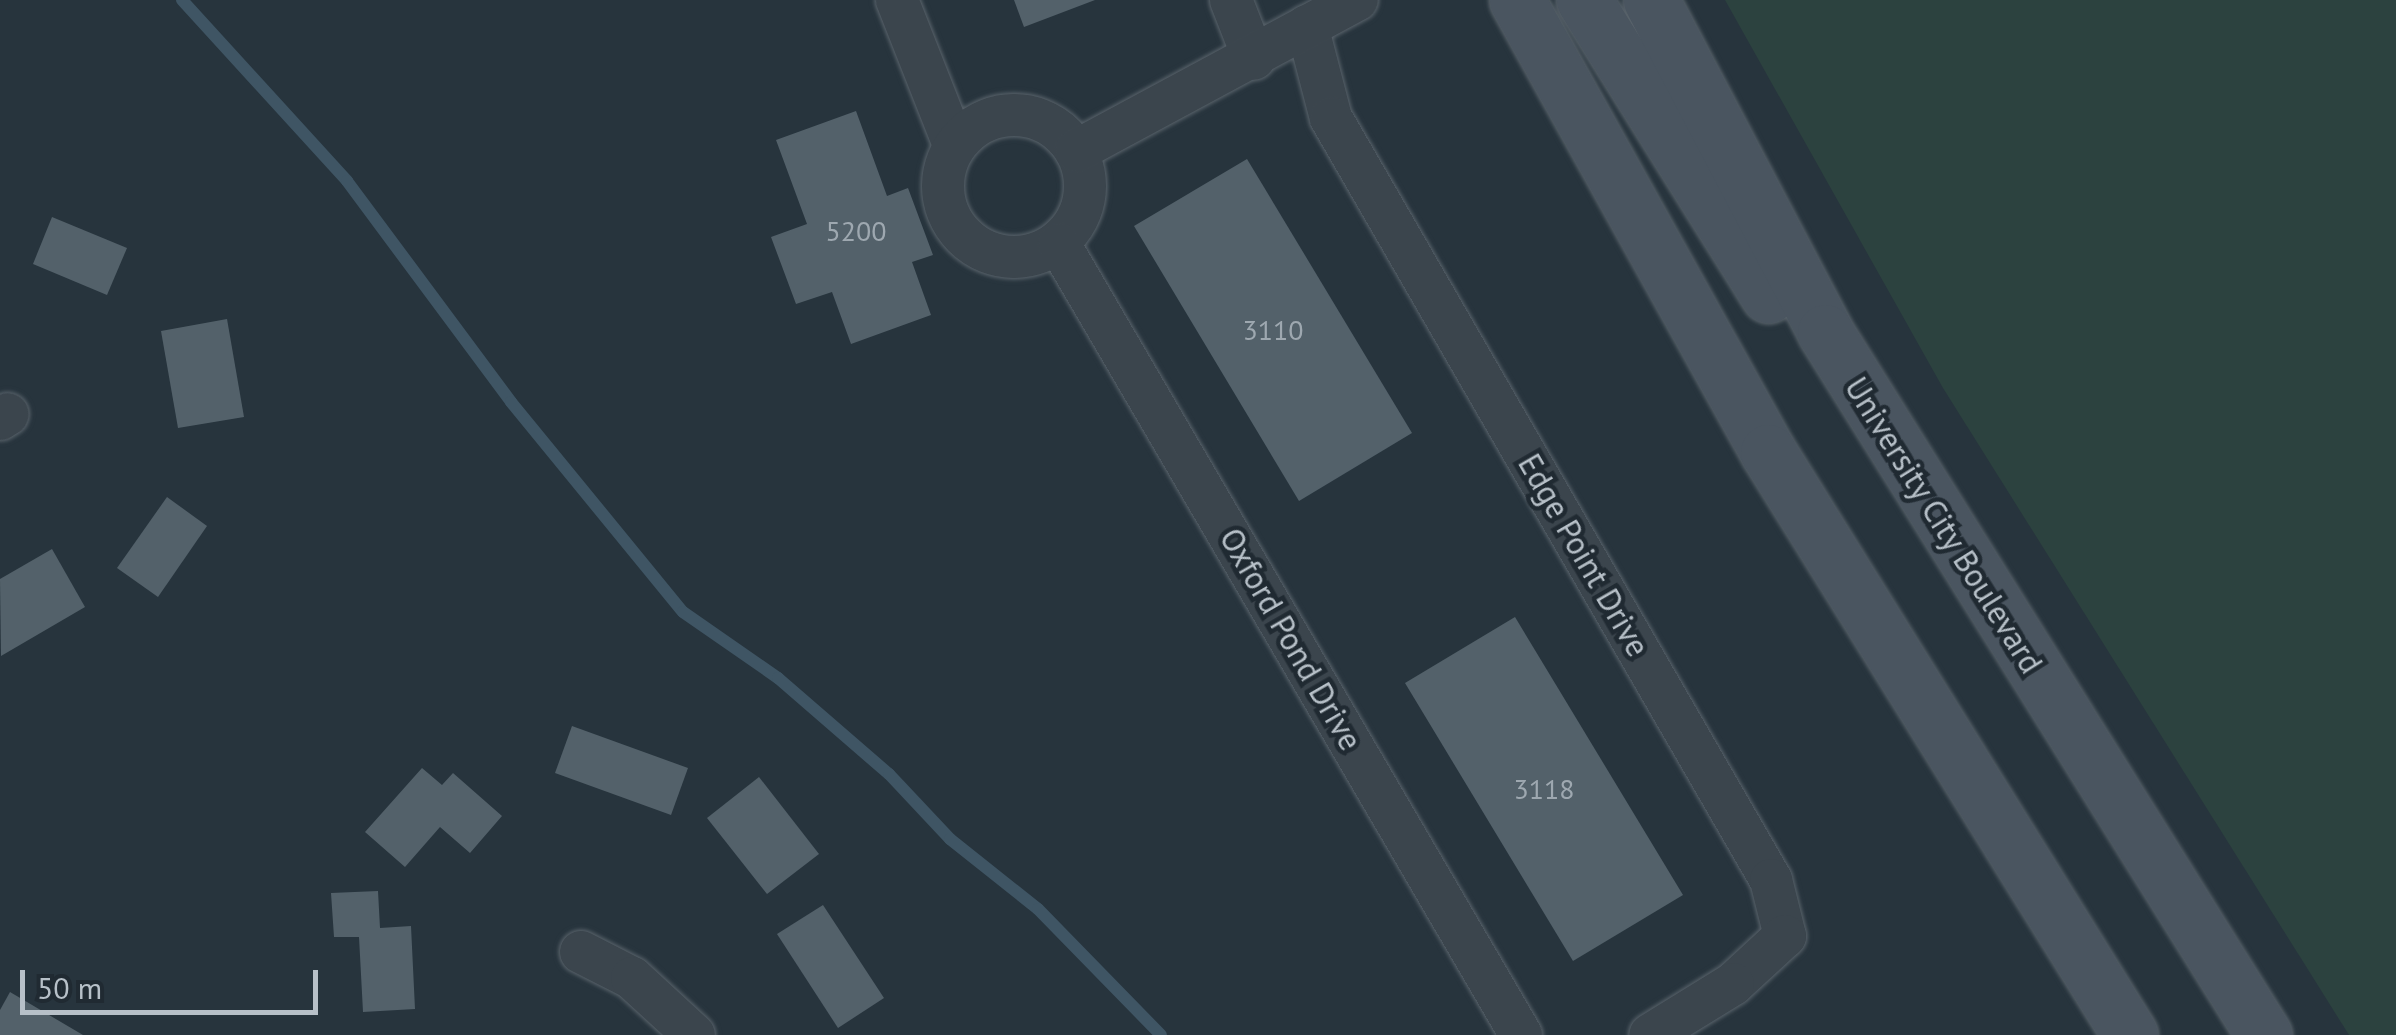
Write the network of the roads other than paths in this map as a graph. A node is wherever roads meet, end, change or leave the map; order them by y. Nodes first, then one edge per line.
1 (898, 0) edge
2 (1231, 0) edge
3 (1357, 0) edge
4 (1517, 0) edge
5 (1584, 0) edge
6 (1651, 0) edge
7 (1307, 26) junction
8 (1254, 59) junction
9 (954, 145) junction
10 (1076, 151) junction
11 (1058, 244) junction
12 (1825, 332) junction
13 (580, 952) dead end
14 (694, 1035) edge
15 (1521, 1035) edge
16 (1650, 1035) edge
17 (2130, 1035) edge
18 (2264, 1035) edge

1 - 9 street
2 - 8 street
3 - 7 street
4 - 17 main road
5 - 12 main road
6 - 12 main road, University City Boulevard
7 - 8 street
7 - 16 street, Edge Point Drive
8 - 10 street
9 - 10 street
9 - 11 street
10 - 11 street
11 - 15 street, Oxford Pond Drive
12 - 18 main road, University City Boulevard
13 - 14 street

